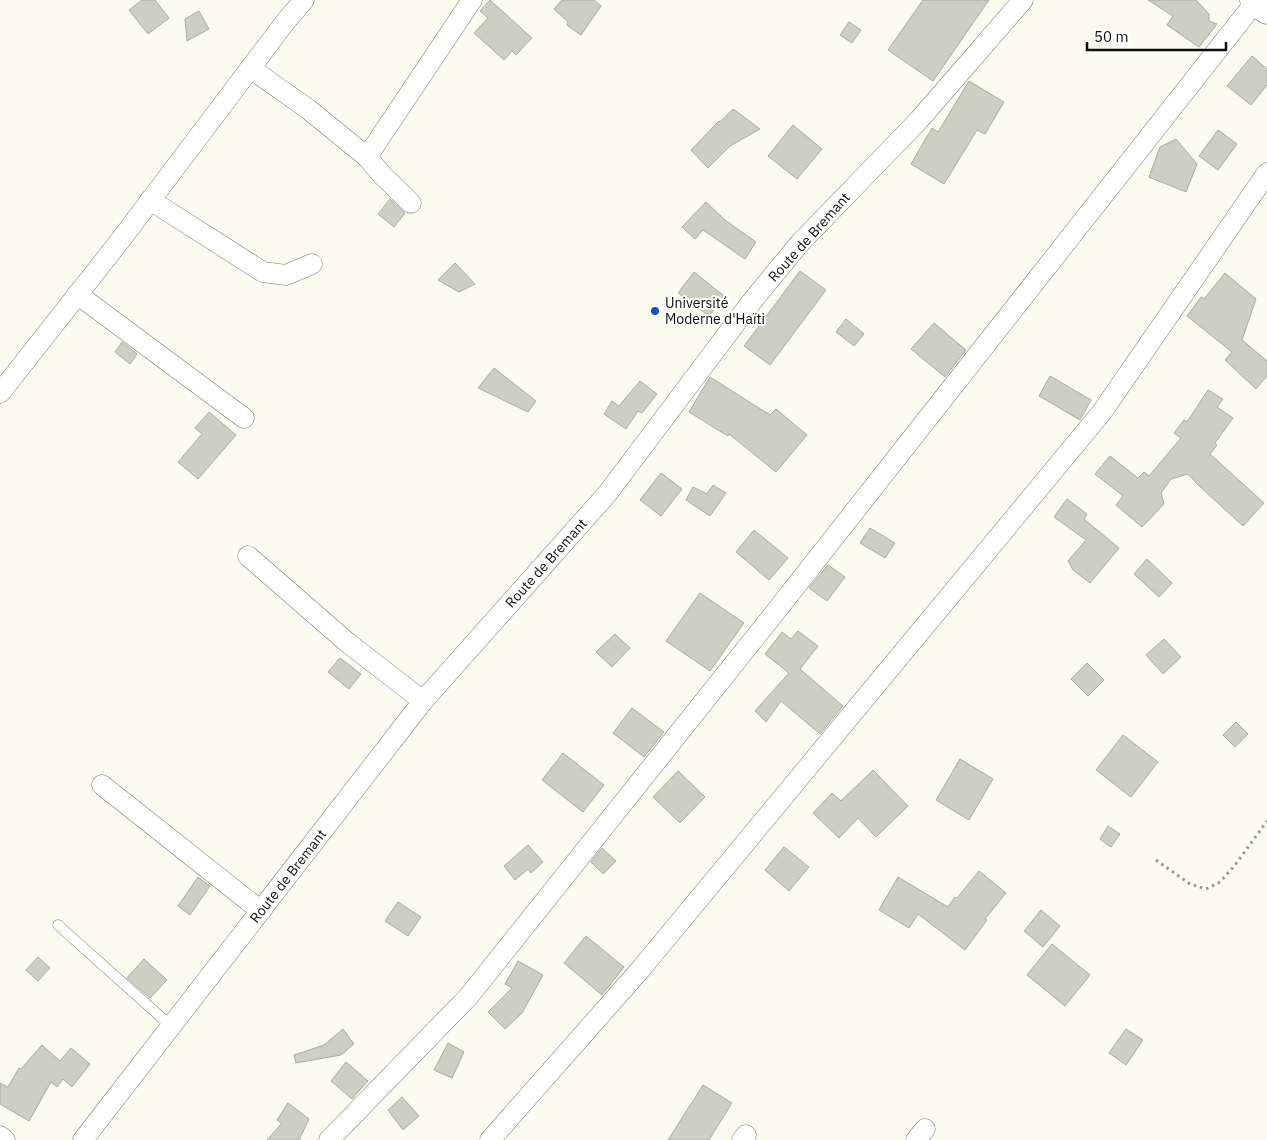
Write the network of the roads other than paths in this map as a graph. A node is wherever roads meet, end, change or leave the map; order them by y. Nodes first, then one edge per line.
1 (304, 0) edge
2 (472, 0) edge
3 (1023, 0) edge
4 (1259, 4) edge
5 (250, 68) junction
6 (367, 157) junction
7 (1267, 173) edge
8 (150, 200) junction
9 (411, 203) dead end
10 (312, 264) dead end
11 (77, 294) junction
12 (0, 393) edge
13 (244, 418) dead end
14 (248, 556) dead end
15 (423, 701) junction
16 (102, 785) dead end
17 (261, 911) junction
18 (58, 925) dead end
19 (172, 1026) junction
20 (0, 1136) edge
21 (5, 1140) edge
22 (84, 1140) edge
23 (329, 1140) edge
24 (490, 1140) edge

1 - 5 street
2 - 6 street
3 - 15 street, Route de Bremant
4 - 23 street
5 - 6 street
5 - 8 street
6 - 9 street
7 - 24 street
8 - 10 street
8 - 11 street
11 - 12 street
11 - 13 street
14 - 15 street
15 - 17 street, Route de Bremant
16 - 17 street
17 - 19 street, Route de Bremant
18 - 19 lane
19 - 22 street, Route de Bremant
20 - 21 street

